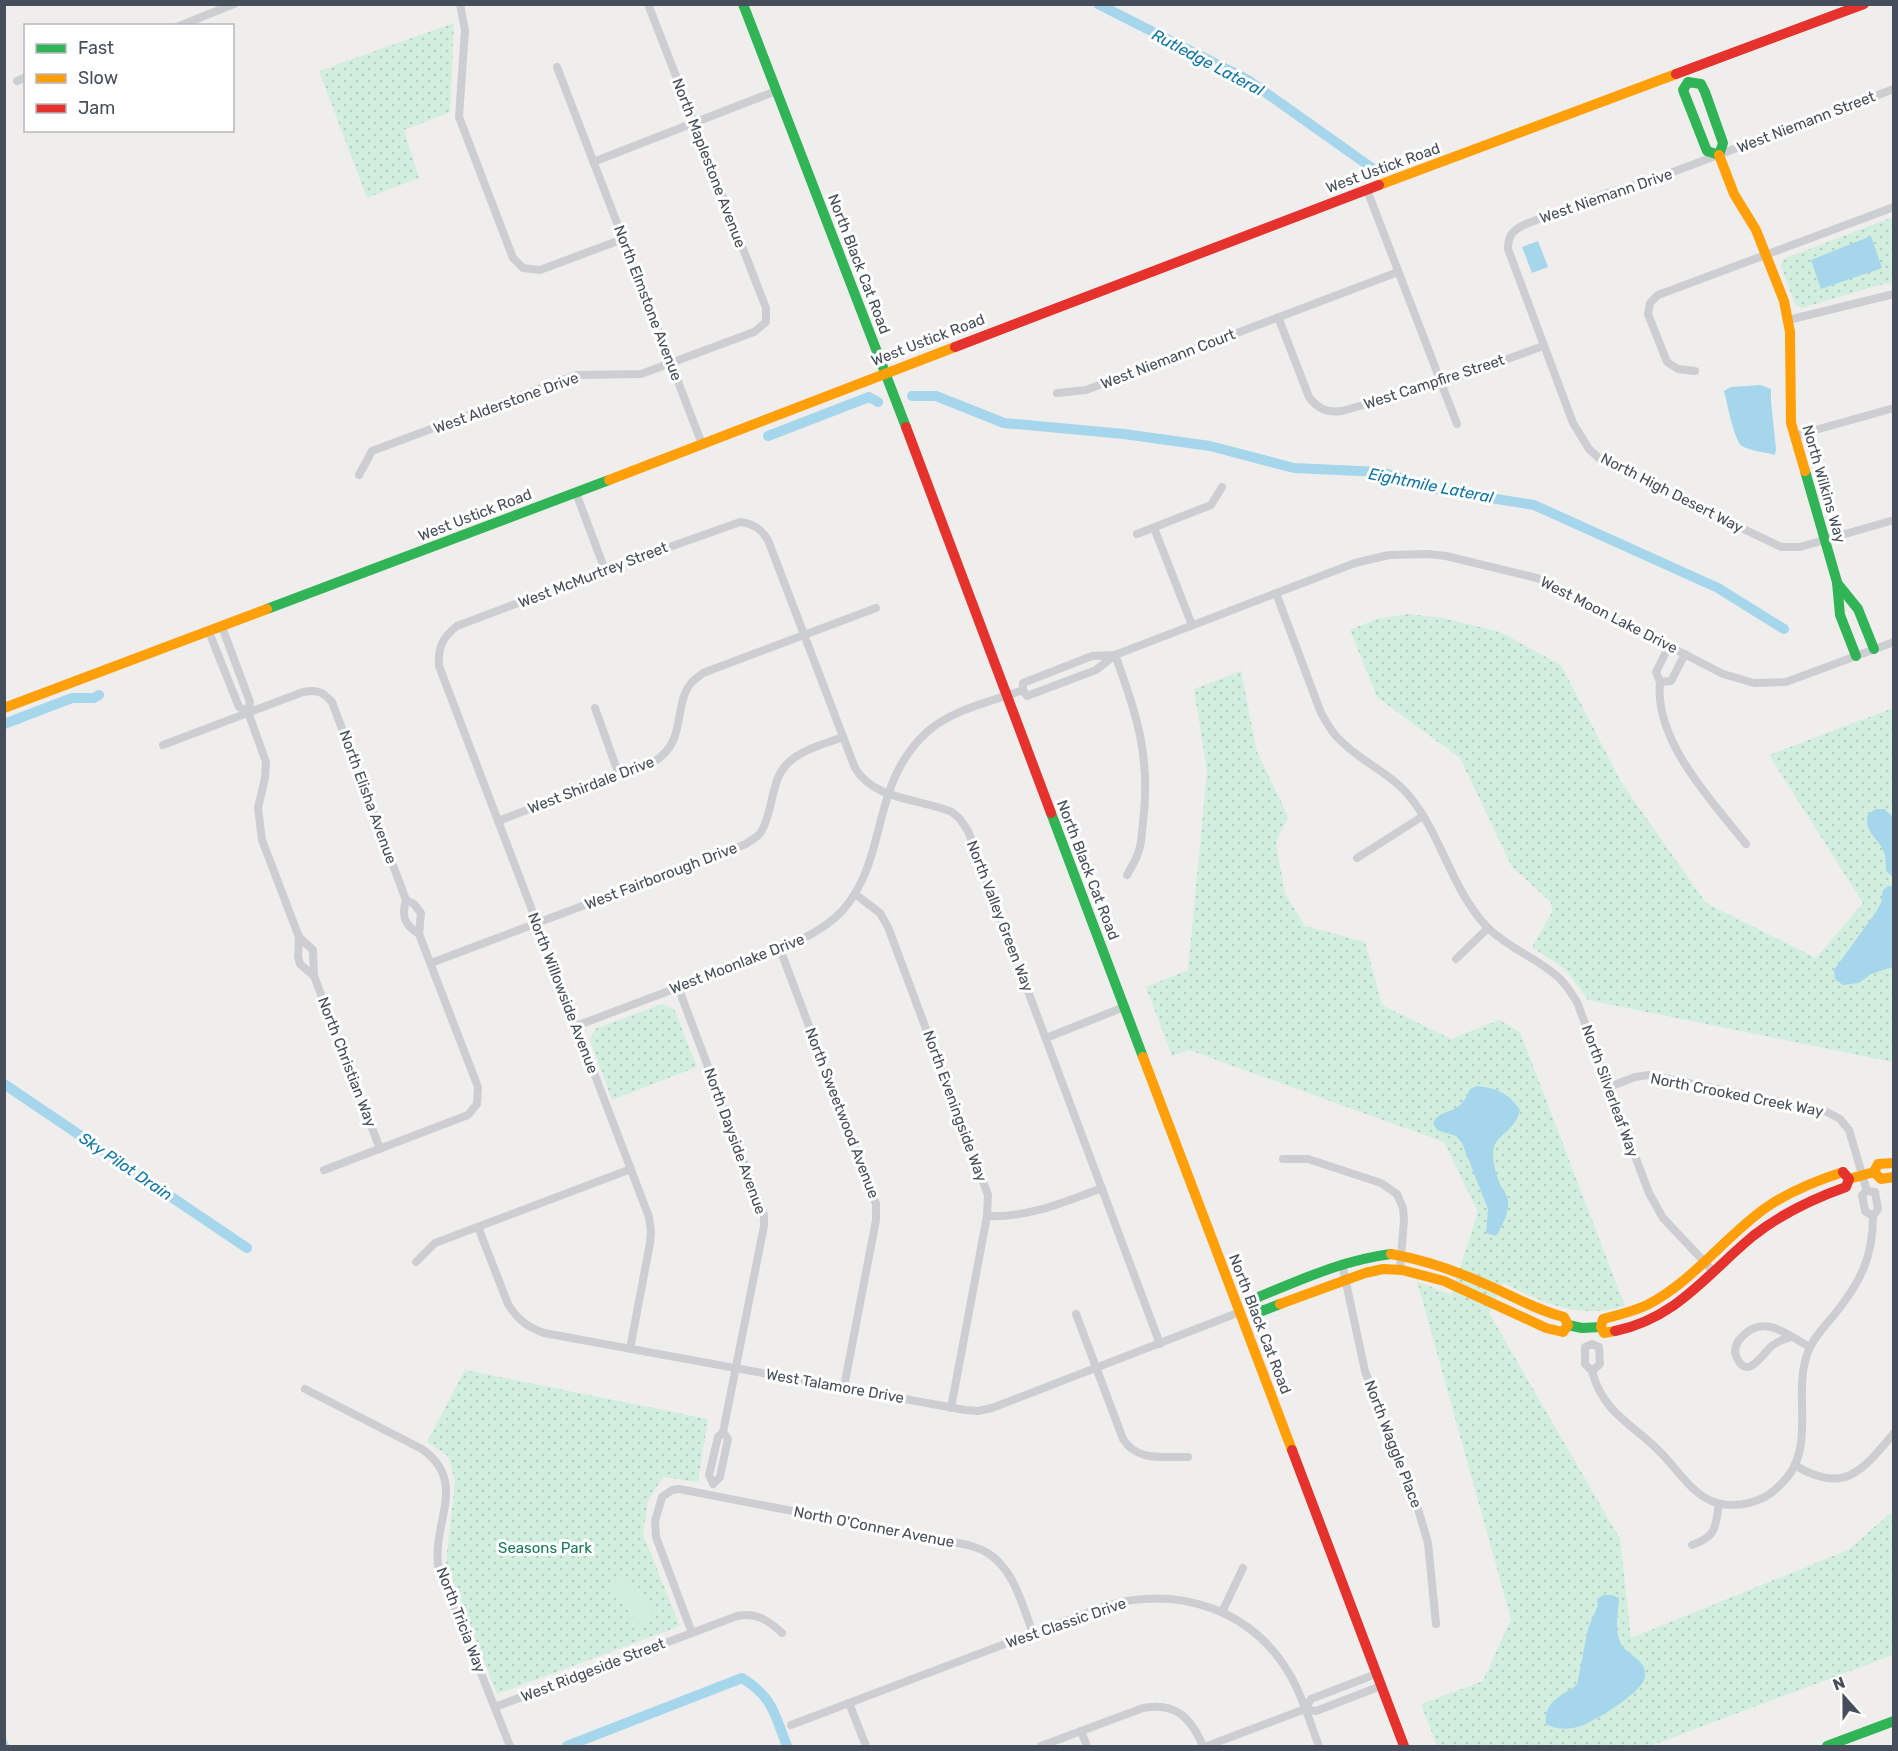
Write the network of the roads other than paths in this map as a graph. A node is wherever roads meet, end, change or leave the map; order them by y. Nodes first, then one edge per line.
1 (234, 4) edge
2 (460, 4) edge
3 (648, 4) edge
4 (743, 4) edge
5 (1864, 4) edge
6 (185, 24) edge
7 (556, 67) dead end
8 (1686, 77) junction
9 (24, 78) edge
10 (16, 81) dead end
11 (1893, 89) edge
12 (776, 91) junction
13 (694, 123) junction
14 (1719, 155) junction
15 (593, 162) junction
16 (1367, 189) junction
17 (1893, 207) edge
18 (623, 239) junction
19 (1508, 249) joint
20 (1766, 255) junction
21 (1398, 272) junction
22 (1893, 294) edge
23 (1278, 317) junction
24 (1788, 320) junction
25 (766, 322) joint
26 (1543, 346) junction
27 (671, 364) junction
28 (1695, 371) dead end
29 (885, 373) junction
30 (1441, 383) junction
31 (1057, 393) dead end
32 (1893, 408) edge
33 (1456, 424) dead end
34 (1794, 436) junction
35 (702, 444) junction
36 (359, 475) dead end
37 (1222, 488) dead end
38 (576, 493) junction
39 (1893, 520) edge
40 (751, 524) joint
41 (1154, 528) junction
42 (1137, 534) dead end
43 (1824, 540) junction
44 (605, 570) junction
45 (1837, 582) junction
46 (1276, 593) junction
47 (876, 608) dead end
48 (1192, 625) junction
49 (222, 627) junction
50 (209, 632) junction
51 (804, 636) junction
52 (441, 642) joint
53 (1893, 642) edge
54 (1669, 646) junction
55 (1874, 649) junction
56 (1685, 654) junction
57 (1115, 655) junction
58 (1856, 656) junction
59 (1660, 682) junction
60 (1023, 690) junction
61 (1006, 696) junction
62 (4, 708) edge
63 (595, 708) dead end
64 (248, 712) junction
65 (843, 737) junction
66 (163, 745) dead end
67 (619, 775) junction
68 (887, 793) junction
69 (1423, 816) junction
70 (498, 821) junction
71 (1746, 844) dead end
72 (1357, 858) dead end
73 (1127, 875) dead end
74 (855, 894) junction
75 (406, 900) junction
76 (537, 922) junction
77 (1488, 928) junction
78 (419, 934) junction
79 (299, 937) junction
80 (780, 949) junction
81 (1456, 959) dead end
82 (431, 963) junction
83 (314, 976) junction
84 (678, 987) junction
85 (1124, 1007) junction
86 (576, 1026) junction
87 (1046, 1038) junction
88 (1609, 1087) junction
89 (380, 1149) junction
90 (1283, 1159) dead end
91 (1893, 1163) edge
92 (631, 1169) junction
93 (324, 1170) dead end
94 (1874, 1172) junction
95 (1863, 1175) junction
96 (1893, 1177) edge
97 (1849, 1179) junction
98 (1102, 1188) junction
99 (1867, 1191) junction
100 (987, 1216) junction
101 (1873, 1216) junction
102 (478, 1227) junction
103 (1401, 1256) junction
104 (416, 1262) dead end
105 (1703, 1262) junction
106 (1342, 1264) junction
107 (1400, 1269) junction
108 (1714, 1272) junction
109 (1345, 1280) junction
110 (1256, 1306) junction
111 (1240, 1312) junction
112 (1076, 1314) dead end
113 (1568, 1325) junction
114 (1596, 1327) junction
115 (1791, 1337) junction
116 (1160, 1344) junction
117 (1592, 1344) junction
118 (1810, 1347) junction
119 (630, 1349) junction
120 (737, 1368) junction
121 (1096, 1368) junction
122 (1592, 1371) junction
123 (844, 1387) junction
124 (305, 1389) dead end
125 (951, 1408) junction
126 (1893, 1433) edge
127 (1188, 1457) dead end
128 (1796, 1466) junction
129 (711, 1496) junction
130 (1719, 1504) junction
131 (1692, 1545) dead end
132 (1243, 1568) dead end
133 (1222, 1612) junction
134 (1436, 1624) dead end
135 (692, 1633) junction
136 (782, 1633) dead end
137 (1033, 1633) junction
138 (1376, 1674) junction
139 (1380, 1686) junction
140 (849, 1703) junction
141 (495, 1707) junction
142 (1305, 1709) junction
143 (1893, 1721) edge
144 (791, 1725) dead end
145 (1081, 1731) junction
146 (510, 1746) edge
147 (866, 1746) edge
148 (1041, 1746) edge
149 (1087, 1746) edge
150 (1205, 1746) edge
151 (1319, 1746) edge
152 (1404, 1746) edge
153 (1827, 1746) edge

1 - 6 street
2 - 18 street
3 - 13 street, North Maplestone Avenue
4 - 12 main road, North Black Cat Road
5 - 8 main road, West Ustick Road
7 - 15 street, North Elmstone Avenue
8 - 14 main road, North Wilkins Way
8 - 14 main road, North Wilkins Way
8 - 16 main road, West Ustick Road
9 - 10 street
11 - 14 street, West Niemann Street
12 - 13 street
12 - 29 main road, North Black Cat Road
13 - 15 street
13 - 25 street, North Maplestone Avenue
14 - 19 street, West Niemann Drive
14 - 20 main road, North Wilkins Way
15 - 18 street, North Elmstone Avenue
16 - 21 street
16 - 29 main road, West Ustick Road
17 - 20 street
18 - 27 street, North Elmstone Avenue
19 - 26 street, North High Desert Way
20 - 24 main road, North Wilkins Way
20 - 28 street
21 - 23 street
21 - 30 street
22 - 24 street
23 - 30 street, West Campfire Street
23 - 31 street, West Niemann Court
24 - 34 main road, North Wilkins Way
25 - 27 street, West Alderstone Drive
26 - 30 street, West Campfire Street
26 - 43 street, North High Desert Way
27 - 35 street, North Elmstone Avenue
27 - 36 street, West Alderstone Drive
29 - 35 main road, West Ustick Road
29 - 61 main road, North Black Cat Road
30 - 33 street
32 - 34 street
34 - 43 main road, North Wilkins Way
35 - 38 main road, West Ustick Road
37 - 41 street
38 - 44 street
38 - 49 main road, West Ustick Road
39 - 43 street, North High Desert Way
40 - 44 street, West McMurtrey Street
40 - 51 street, North Valley Green Way
41 - 42 street
41 - 48 street
43 - 45 main road, North Wilkins Way
44 - 52 street, West McMurtrey Street
45 - 55 main road, North Wilkins Way
45 - 58 main road, North Wilkins Way
46 - 48 street, West Moon Lake Drive
46 - 54 street, West Moon Lake Drive
46 - 69 street, North Silverleaf Way
47 - 51 street, West Shirdale Drive
48 - 57 street, West Moon Lake Drive
49 - 50 main road, West Ustick Road
49 - 64 street, North Christian Way
50 - 62 main road, West Ustick Road
50 - 64 street, North Christian Way
51 - 65 street, North Valley Green Way
51 - 67 street, West Shirdale Drive
52 - 70 street, North Willowside Avenue
53 - 55 street, West Moon Lake Drive
54 - 56 street, West Moon Lake Drive
54 - 59 street
55 - 58 street, West Moon Lake Drive
56 - 58 street, West Moon Lake Drive
56 - 59 street
57 - 60 street, West Moon Lake Drive
57 - 60 street, West Moon Lake Drive
57 - 73 street
59 - 71 street
60 - 61 street, West Moonlake Drive
61 - 68 street, West Moonlake Drive
61 - 85 main road, North Black Cat Road
63 - 67 street
64 - 66 street
64 - 75 street, North Elisha Avenue
64 - 79 street, North Christian Way
65 - 68 street, North Valley Green Way
65 - 76 street, West Fairborough Drive
67 - 70 street, West Shirdale Drive
68 - 74 street, West Moonlake Drive
68 - 87 street, North Valley Green Way
69 - 72 street
69 - 77 street, North Silverleaf Way
70 - 76 street, North Willowside Avenue
74 - 80 street, West Moonlake Drive
74 - 100 street, North Eveningside Way
75 - 78 street, North Elisha Avenue
75 - 78 street, North Elisha Avenue
76 - 82 street, West Fairborough Drive
76 - 86 street, North Willowside Avenue
77 - 81 street
77 - 88 street, North Silverleaf Way
78 - 82 street, North Elisha Avenue
79 - 83 street, North Christian Way
79 - 83 street, North Christian Way
80 - 84 street, West Moonlake Drive
80 - 123 street, North Sweetwood Avenue
82 - 89 street, North Elisha Avenue
83 - 89 street, North Christian Way
84 - 86 street, West Moonlake Drive
84 - 120 street, North Dayside Avenue
85 - 87 street
85 - 111 main road, North Black Cat Road
86 - 92 street, North Willowside Avenue
87 - 98 street, North Valley Green Way
88 - 95 street, North Crooked Creek Way
88 - 105 street, North Silverleaf Way
89 - 93 street
90 - 103 street
91 - 94 main road
92 - 102 street
92 - 119 street, North Willowside Avenue
94 - 95 main road
94 - 96 main road
95 - 97 main road
95 - 99 street, North Crooked Creek Way
97 - 105 main road
97 - 108 main road
98 - 100 street
98 - 116 street, North Valley Green Way
99 - 101 street
99 - 101 street
100 - 125 street, North Eveningside Way
101 - 118 street
102 - 104 street
102 - 119 street, West Talamore Drive
103 - 106 main road
103 - 107 street
103 - 113 main road
105 - 108 street, North Silverleaf Way
105 - 114 main road
106 - 109 street, North Waggle Place
106 - 110 main road
107 - 109 main road
107 - 113 main road
108 - 114 main road
109 - 110 main road
109 - 134 street, North Waggle Place
110 - 111 main road
111 - 116 street, West Talamore Drive
111 - 138 main road, North Black Cat Road
112 - 121 street
113 - 114 main road
114 - 117 street
115 - 115 street
115 - 118 street
116 - 121 street, West Talamore Drive
117 - 122 street
117 - 122 street
118 - 128 street
119 - 120 street, West Talamore Drive
120 - 123 street, West Talamore Drive
120 - 129 street, North Dayside Avenue
121 - 125 street, West Talamore Drive
121 - 127 street
122 - 130 street
123 - 125 street, West Talamore Drive
124 - 141 street, North Tricia Way
126 - 128 street
128 - 130 street
129 - 135 street, North O'Conner Avenue
129 - 137 street, North O'Conner Avenue
130 - 131 street
132 - 133 street
133 - 137 street, West Classic Drive
133 - 142 street, West Classic Drive
135 - 136 street, West Ridgeside Street
135 - 141 street, West Ridgeside Street
137 - 140 street, West Classic Drive
138 - 139 main road, North Black Cat Road
138 - 142 street
139 - 142 street
139 - 152 main road, North Black Cat Road
140 - 144 street, West Classic Drive
140 - 147 street
141 - 146 street, North Tricia Way
142 - 150 street
142 - 151 street, West Classic Drive
143 - 153 main road
145 - 148 street
145 - 149 street
145 - 150 street

